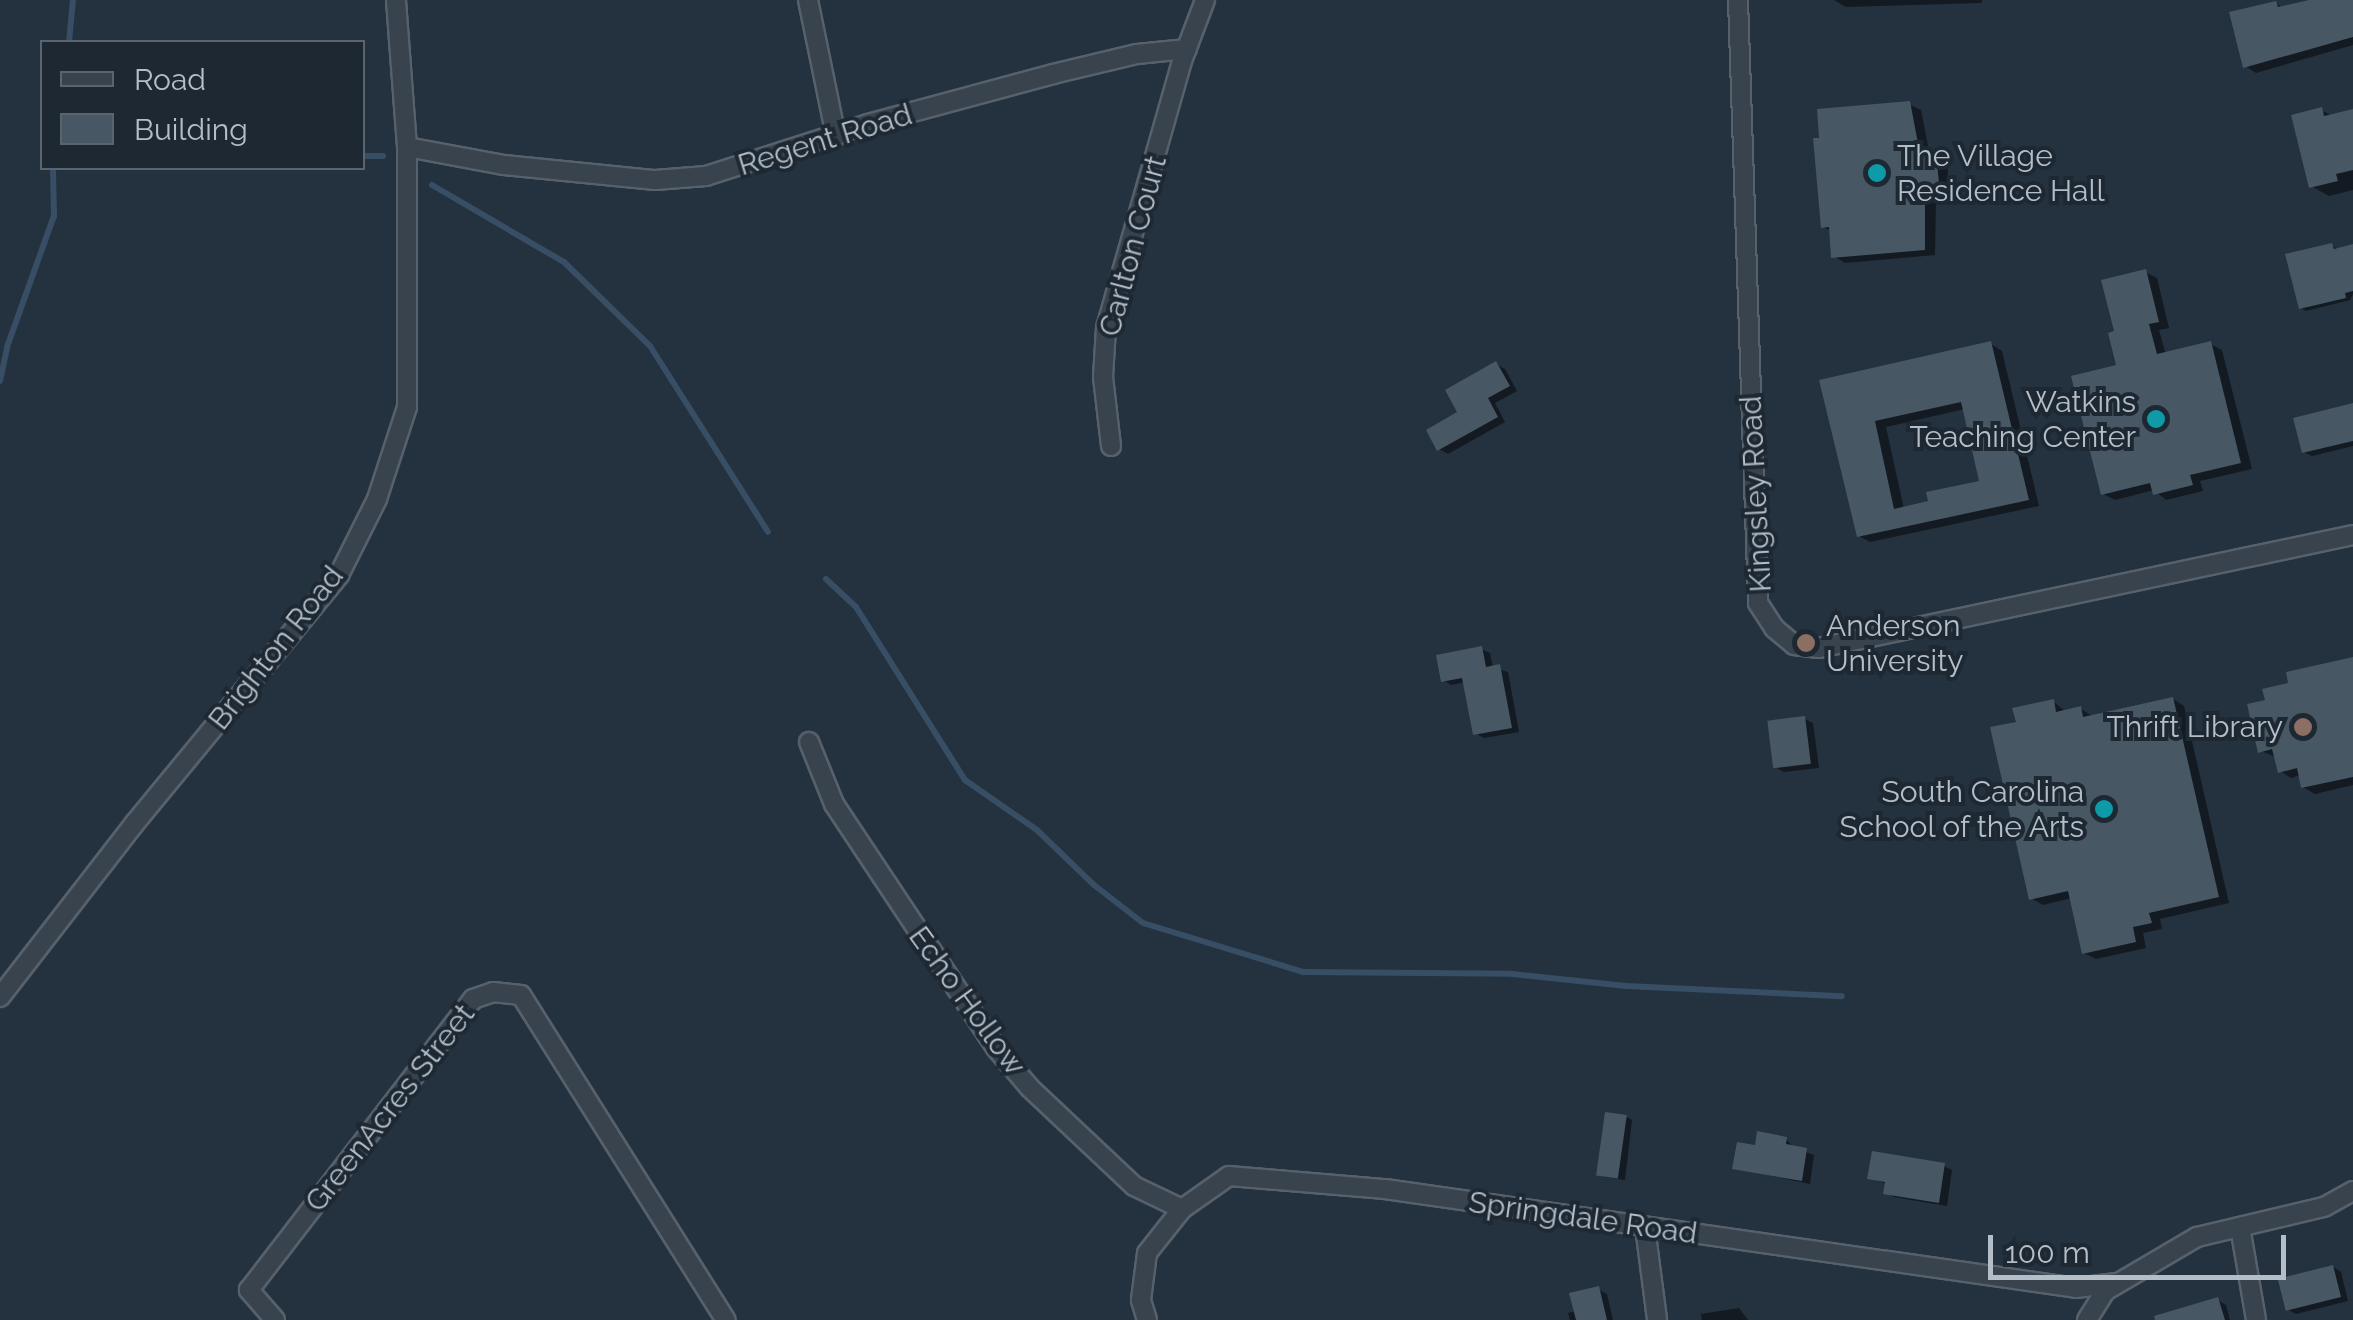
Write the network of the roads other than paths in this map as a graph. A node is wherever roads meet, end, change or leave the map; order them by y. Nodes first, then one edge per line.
1 (396, 0) edge
2 (808, 0) edge
3 (1205, 0) edge
4 (1738, 0) edge
5 (1187, 49) junction
6 (836, 136) junction
7 (407, 147) junction
8 (1111, 446) dead end
9 (2353, 535) edge
10 (809, 742) dead end
11 (0, 997) edge
12 (2353, 1191) edge
13 (1182, 1209) junction
14 (1645, 1226) junction
15 (2240, 1227) junction
16 (2117, 1284) junction
17 (274, 1320) edge
18 (726, 1320) edge
19 (1147, 1320) edge
20 (1657, 1320) edge
21 (2087, 1320) edge
22 (2256, 1320) edge

1 - 7 street, Brighton Road
2 - 6 street
3 - 5 street
4 - 9 street, Kingsley Road
5 - 6 street, Regent Road
5 - 8 street, Carlton Court
6 - 7 street, Regent Road
7 - 11 street, Brighton Road
10 - 13 street, Echo Hollow
12 - 15 street
13 - 14 street, Springdale Road
13 - 19 street, Springdale Road
14 - 16 street, Springdale Road
14 - 20 street
15 - 16 street
15 - 22 street
16 - 21 street
17 - 18 street, GreenAcres Street

